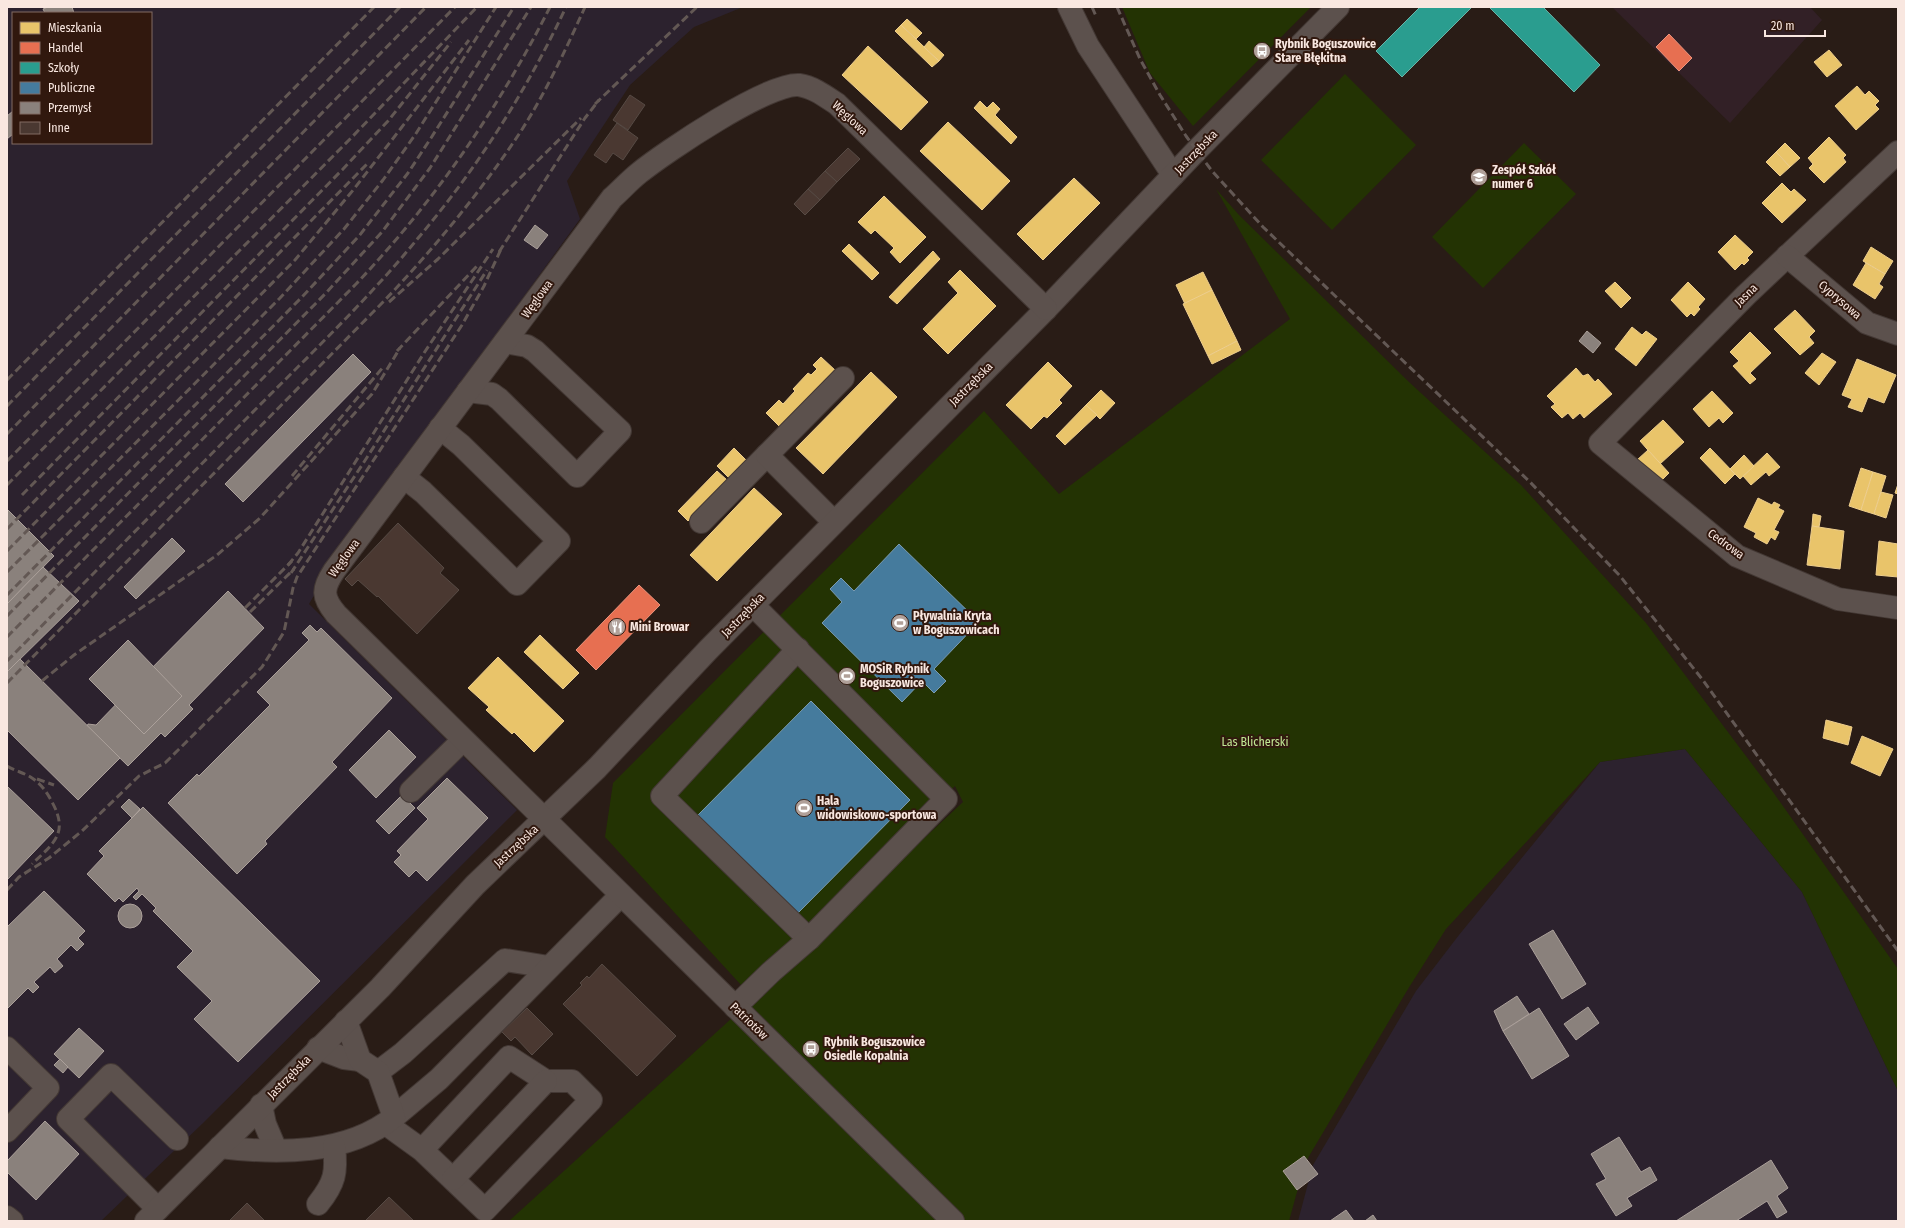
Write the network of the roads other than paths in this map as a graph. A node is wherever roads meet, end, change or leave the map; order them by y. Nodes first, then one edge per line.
1 (1069, 7) edge
2 (1338, 7) edge
3 (1898, 152) edge
4 (1173, 175) junction
5 (1788, 256) junction
6 (1046, 309) junction
7 (1898, 334) edge
8 (506, 342) junction
9 (843, 378) dead end
10 (468, 390) junction
11 (440, 428) junction
12 (1600, 443) joint
13 (767, 455) junction
14 (404, 477) junction
15 (701, 522) dead end
16 (834, 522) junction
17 (753, 605) junction
18 (1898, 608) edge
19 (798, 649) junction
20 (463, 740) junction
21 (411, 791) dead end
22 (545, 820) junction
23 (621, 895) junction
24 (809, 939) junction
25 (549, 967) junction
26 (735, 1007) junction
27 (346, 1021) junction
28 (7, 1048) edge
29 (318, 1048) junction
30 (360, 1060) junction
31 (378, 1072) junction
32 (546, 1081) junction
33 (261, 1105) junction
34 (390, 1120) junction
35 (7, 1131) edge
36 (177, 1140) dead end
37 (334, 1146) junction
38 (220, 1147) junction
39 (276, 1150) junction
40 (422, 1150) junction
41 (454, 1180) junction
42 (318, 1204) dead end
43 (152, 1215) edge
44 (7, 1217) edge
45 (12, 1221) edge
46 (953, 1221) edge

1 - 4 street
2 - 4 street, Jastrzębska
3 - 5 street, Jasna
4 - 6 street, Jastrzębska
5 - 7 street, Cyprysowa
5 - 12 street, Jasna
6 - 8 street, Węglowa
6 - 16 street, Jastrzębska
8 - 10 street, Węglowa
8 - 10 street
9 - 13 street
10 - 11 street, Węglowa
11 - 14 street, Węglowa
11 - 14 street
12 - 18 street, Cedrowa
13 - 15 street
13 - 16 street
14 - 20 street, Węglowa
16 - 17 street, Jastrzębska
17 - 19 street
17 - 22 street, Jastrzębska
19 - 24 street
19 - 24 street
20 - 21 street
20 - 22 street, Węglowa
22 - 23 street, Patriotów
22 - 27 street, Jastrzębska
23 - 25 street
23 - 26 street, Patriotów
24 - 26 street
25 - 31 street
25 - 34 street
26 - 46 street, Patriotów
27 - 29 street, Jastrzębska
27 - 30 street
28 - 35 street
29 - 30 street
29 - 33 street, Jastrzębska
30 - 31 street
31 - 34 street
32 - 40 street
32 - 41 street
32 - 41 street
33 - 38 street, Jastrzębska
33 - 39 street
34 - 37 street
34 - 40 street
36 - 43 street
37 - 39 street
37 - 42 street
38 - 39 street
38 - 43 street, Jastrzębska
40 - 41 street
44 - 45 street

